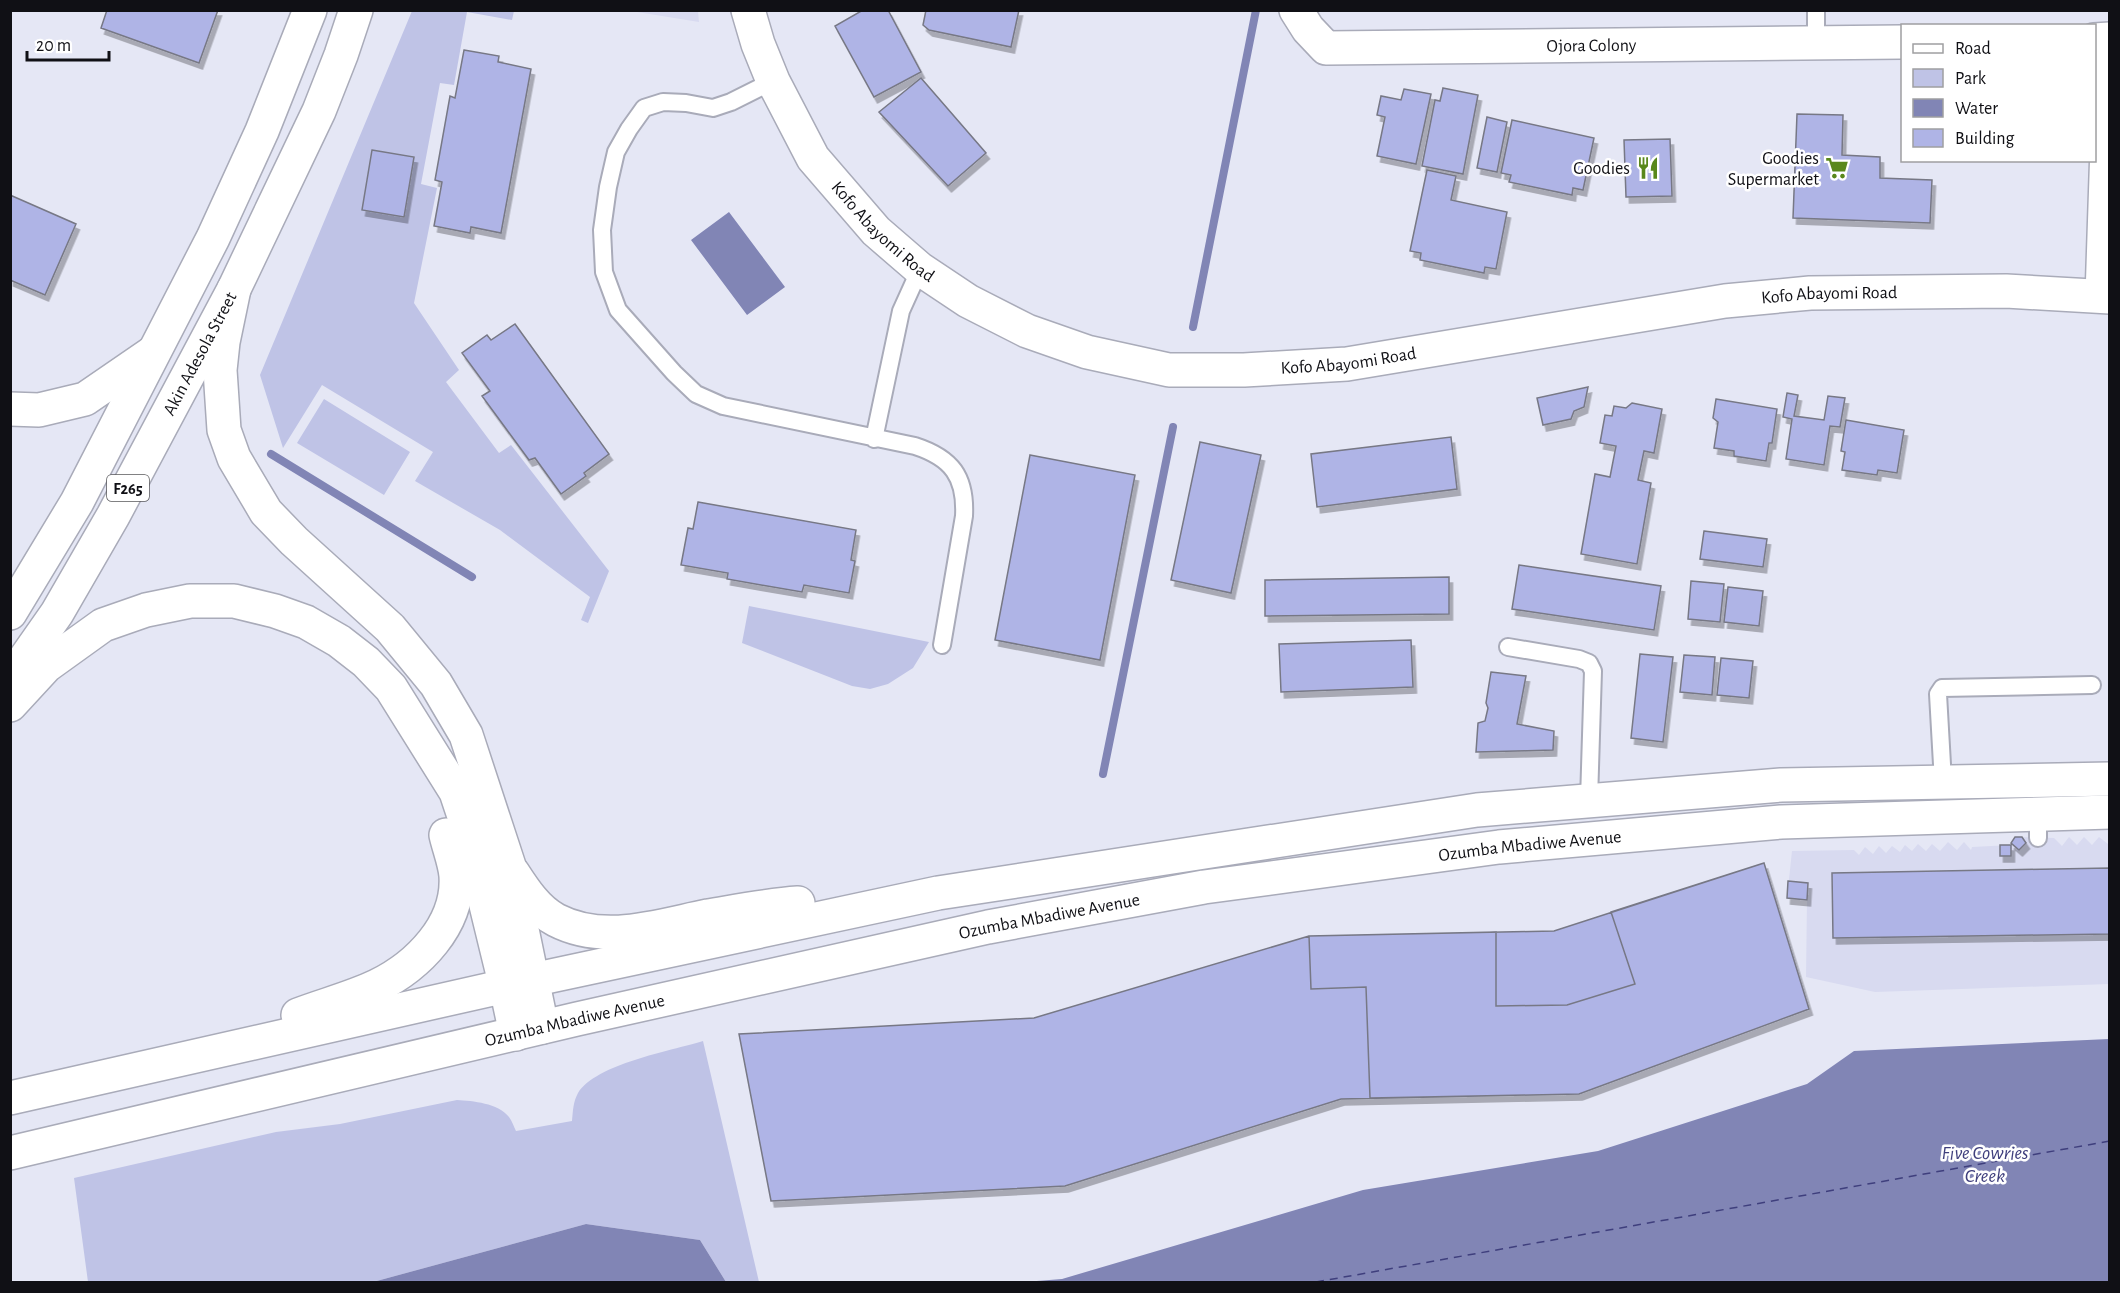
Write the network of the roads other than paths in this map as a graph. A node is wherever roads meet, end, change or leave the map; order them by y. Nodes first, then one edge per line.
1 (310, 10) edge
2 (356, 10) edge
3 (748, 10) edge
4 (1296, 10) edge
5 (1816, 10) edge
6 (1901, 42) edge
7 (1816, 43) junction
8 (2109, 57) edge
9 (2109, 62) edge
10 (772, 81) junction
11 (920, 269) junction
12 (234, 290) junction
13 (2106, 297) edge
14 (156, 350) junction
15 (10, 409) edge
16 (874, 439) junction
17 (10, 613) edge
18 (942, 645) dead end
19 (1508, 647) dead end
20 (10, 680) edge
21 (2092, 685) dead end
22 (10, 705) edge
23 (433, 756) junction
24 (2109, 779) edge
25 (1942, 782) junction
26 (1589, 800) junction
27 (2109, 812) edge
28 (509, 866) junction
29 (938, 892) junction
30 (519, 983) junction
31 (529, 1031) junction
32 (247, 1043) junction
33 (10, 1098) edge
34 (10, 1153) edge

1 - 14 main road
2 - 12 main road, Akin Adesola Street
3 - 10 main road, Kofo Abayomi Road
4 - 7 main road, Ojora Colony
5 - 7 lane
6 - 7 main road, Ojora Colony
8 - 9 main road
9 - 13 main road
10 - 11 main road, Kofo Abayomi Road
10 - 16 lane
11 - 13 main road, Kofo Abayomi Road
11 - 16 lane
12 - 20 main road, Akin Adesola Street / F265
12 - 28 main road
14 - 15 main road
14 - 17 main road, F265
16 - 18 lane
19 - 26 lane
21 - 25 lane
22 - 23 main road
23 - 30 main road
23 - 32 main road
24 - 25 main road, Ozumba Mbadiwe Avenue
25 - 26 main road, Ozumba Mbadiwe Avenue
26 - 29 main road, Ozumba Mbadiwe Avenue
27 - 31 main road, Ozumba Mbadiwe Avenue
28 - 29 main road
28 - 30 main road
29 - 30 main road, Ozumba Mbadiwe Avenue
30 - 31 main road
30 - 32 main road, Ozumba Mbadiwe Avenue
31 - 34 main road, Ozumba Mbadiwe Avenue
32 - 33 main road, Ozumba Mbadiwe Avenue

